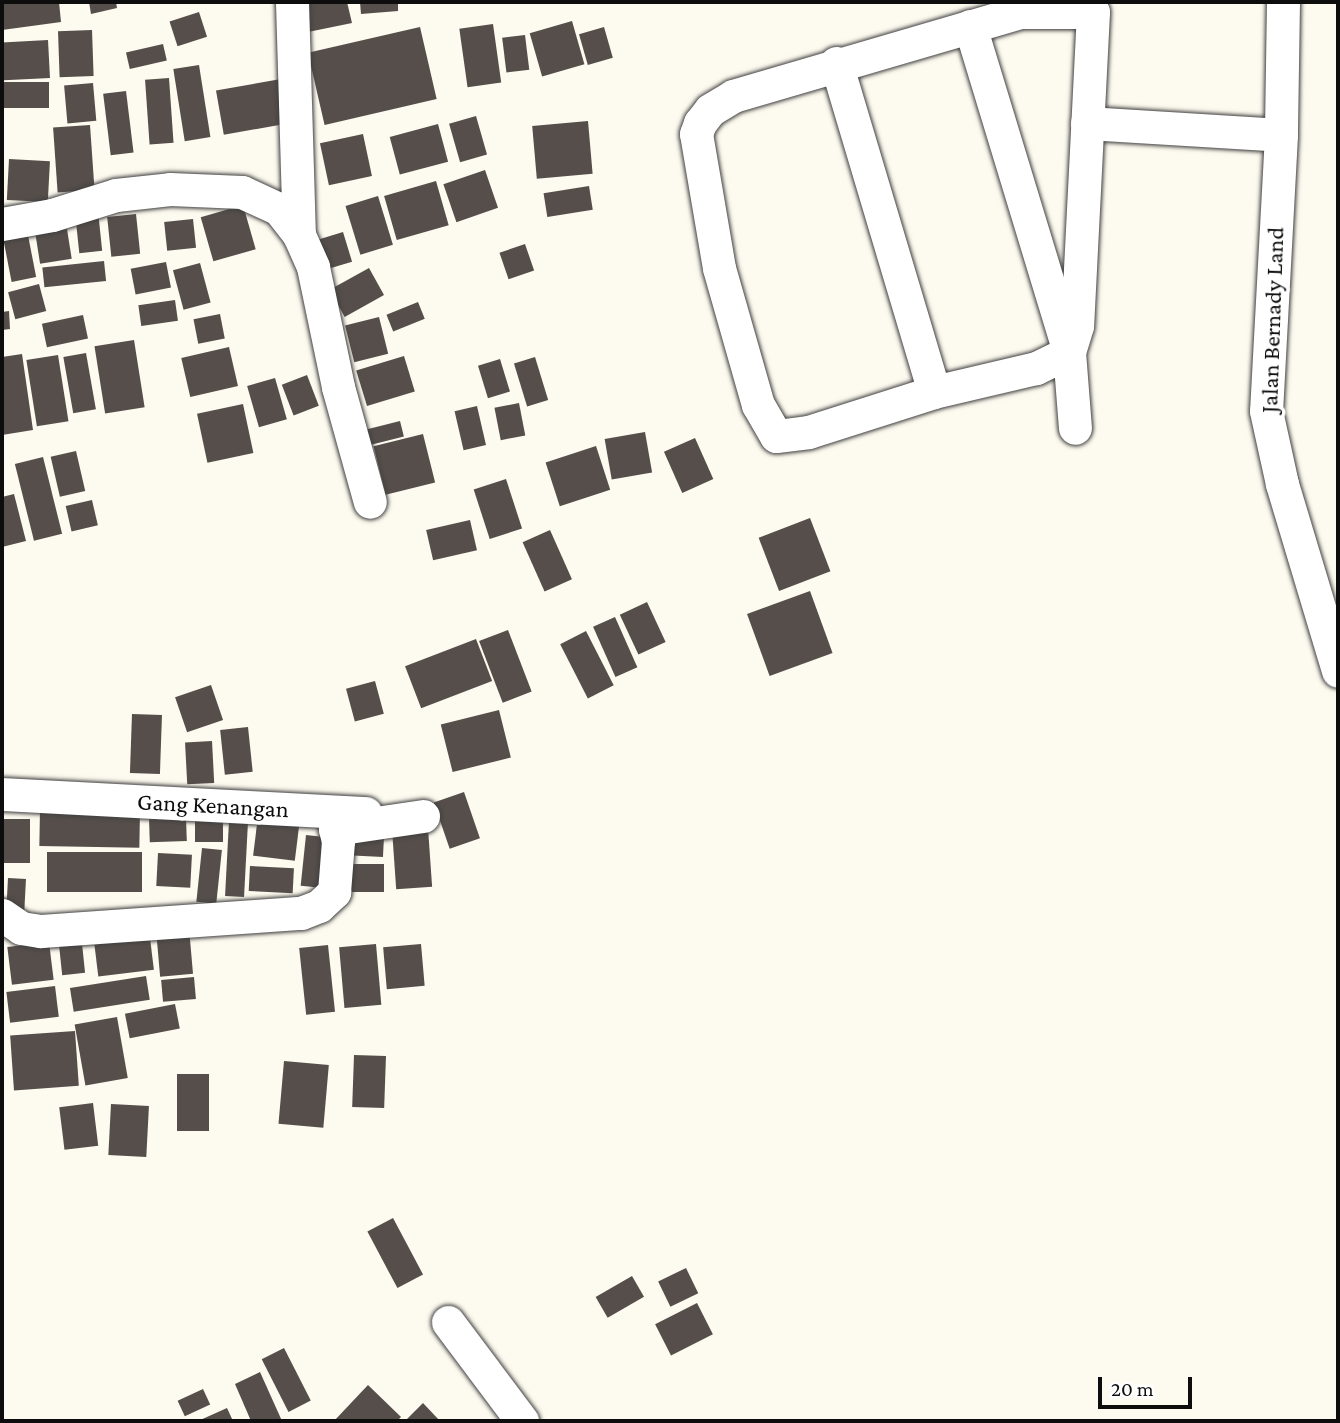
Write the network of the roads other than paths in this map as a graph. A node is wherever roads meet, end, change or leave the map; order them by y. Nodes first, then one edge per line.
1 (292, 2) edge
2 (1283, 2) edge
3 (1094, 7) edge
4 (970, 26) junction
5 (836, 63) junction
6 (1087, 123) junction
7 (1281, 135) junction
8 (2, 224) edge
9 (299, 235) junction
10 (1069, 352) junction
11 (933, 392) junction
12 (1074, 428) dead end
13 (370, 502) dead end
14 (1338, 671) edge
15 (2, 794) edge
16 (2, 915) edge
17 (448, 1322) dead end
18 (523, 1421) edge

1 - 9 street
2 - 7 street, Jalan Bernady Land
3 - 4 street
3 - 6 street
4 - 5 street
4 - 10 street
5 - 11 street
5 - 11 street
6 - 7 street
6 - 10 street
7 - 14 street, Jalan Bernady Land
8 - 9 street
9 - 13 street
10 - 11 street
10 - 12 street
15 - 16 street, Gang Kenangan
17 - 18 street

